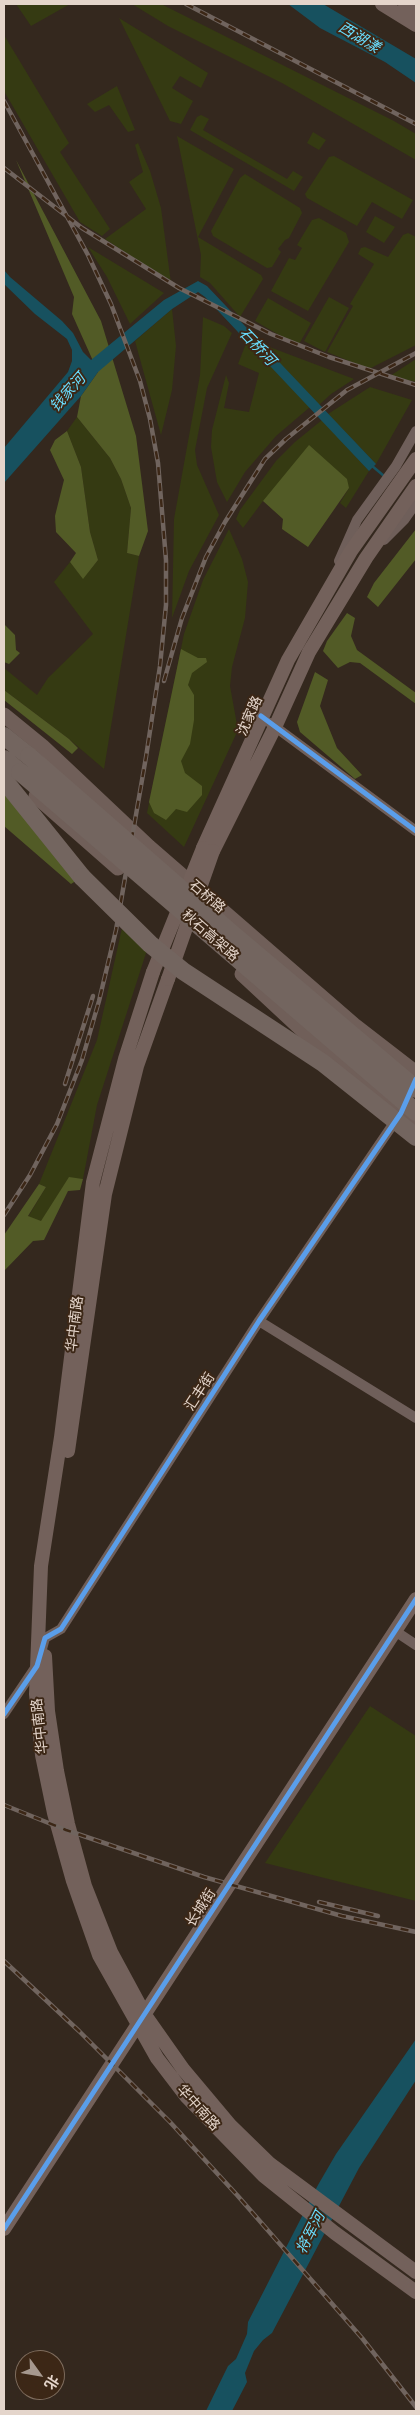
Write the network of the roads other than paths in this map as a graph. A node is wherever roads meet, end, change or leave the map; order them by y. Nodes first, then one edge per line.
1 (382, 4) edge
2 (411, 12) edge
3 (416, 430) edge
4 (416, 459) edge
5 (392, 482) junction
6 (413, 498) edge
7 (4, 715) edge
8 (262, 716) junction
9 (275, 727) junction
10 (4, 736) edge
11 (4, 759) edge
12 (4, 770) edge
13 (4, 780) edge
14 (416, 831) edge
15 (208, 849) junction
16 (154, 972) joint
17 (416, 1073) edge
18 (416, 1079) edge
19 (416, 1089) edge
20 (409, 1113) edge
21 (416, 1125) edge
22 (416, 1137) edge
23 (259, 1321) junction
24 (416, 1418) edge
25 (416, 1599) edge
26 (395, 1631) junction
27 (45, 1638) junction
28 (416, 1645) edge
29 (37, 1666) junction
30 (4, 1714) edge
31 (141, 2020) junction
32 (302, 2198) junction
33 (4, 2228) edge
34 (416, 2272) edge
35 (416, 2292) edge

1 - 2 main road
3 - 5 street
4 - 5 main road, 沈家路
5 - 8 main road, 沈家路
6 - 9 main road, 沈家路
7 - 17 main road, 石桥路
8 - 9 street
8 - 15 main road, 沈家路
9 - 14 street
9 - 15 main road, 沈家路
10 - 19 highway, 秋石高架路, bridge
11 - 20 highway, 秋石高架路, bridge
12 - 20 main road
13 - 22 highway, bridge
15 - 16 main road, 沈家路, bridge
15 - 27 main road, 华中南路, bridge
16 - 29 main road, 华中南路
18 - 20 street, 汇丰街
20 - 21 main road
20 - 23 street, 汇丰街
23 - 24 street
23 - 27 street, 汇丰街
25 - 26 main road, 长城街
26 - 28 street
26 - 31 main road, 长城街
27 - 29 street
27 - 31 main road, 华中南路
29 - 30 street
29 - 31 main road, 华中南路
31 - 32 main road, 华中南路
31 - 33 main road, 长城街
32 - 34 main road, 华中南路
32 - 35 main road, 华中南路

